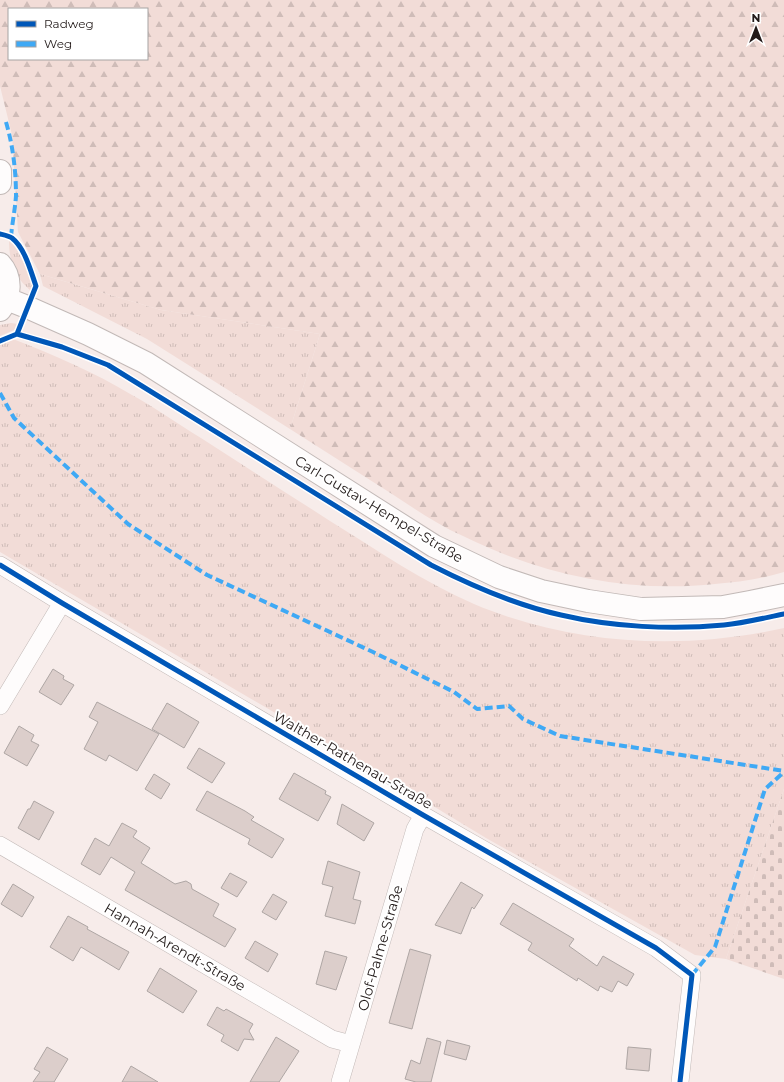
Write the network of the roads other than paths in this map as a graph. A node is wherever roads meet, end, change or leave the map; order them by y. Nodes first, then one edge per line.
1 (0, 171) edge
2 (0, 183) edge
3 (0, 264) edge
4 (3, 304) edge
5 (0, 565) edge
6 (784, 595) edge
7 (62, 603) junction
8 (0, 706) edge
9 (423, 815) junction
10 (0, 845) edge
11 (351, 1044) junction
12 (340, 1082) edge
13 (680, 1082) edge

1 - 2 street
3 - 4 street
4 - 6 street, Carl-Gustav-Hempel-Straße
5 - 7 street, Walther-Rathenau-Straße
7 - 8 street
7 - 9 street, Walther-Rathenau-Straße
9 - 11 street, Olof-Palme-Straße
9 - 13 street, Walther-Rathenau-Straße
10 - 11 street, Hannah-Arendt-Straße
11 - 12 street, Olof-Palme-Straße

